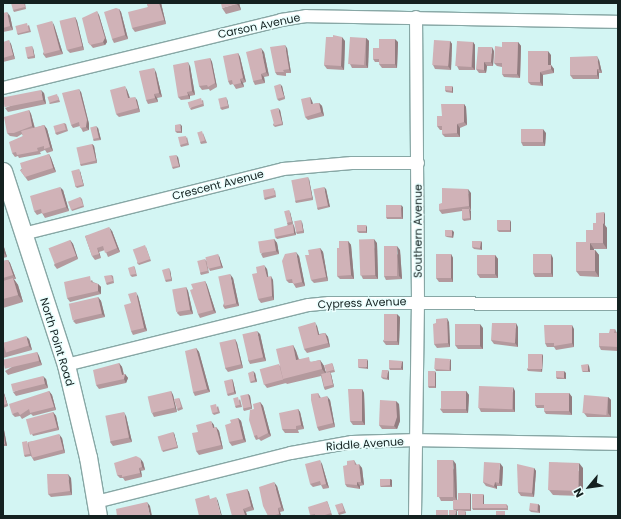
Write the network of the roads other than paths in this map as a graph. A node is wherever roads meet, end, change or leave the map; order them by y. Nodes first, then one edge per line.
1 (416, 17) junction
2 (618, 22) edge
3 (3, 88) edge
4 (418, 163) junction
5 (3, 171) edge
6 (23, 234) junction
7 (418, 301) junction
8 (618, 304) edge
9 (66, 365) junction
10 (417, 440) junction
11 (618, 444) edge
12 (97, 509) edge
13 (415, 516) edge

1 - 2 street, Carson Avenue
1 - 3 street, Carson Avenue
1 - 4 street, Southern Avenue
4 - 6 street, Crescent Avenue
4 - 7 street, Southern Avenue
5 - 6 street, North Point Road
6 - 9 street, North Point Road
7 - 8 street, Cypress Avenue
7 - 9 street, Cypress Avenue
7 - 10 street, Southern Avenue
9 - 12 street, North Point Road
10 - 11 street, Riddle Avenue
10 - 12 street, Riddle Avenue
10 - 13 street, Southern Avenue

